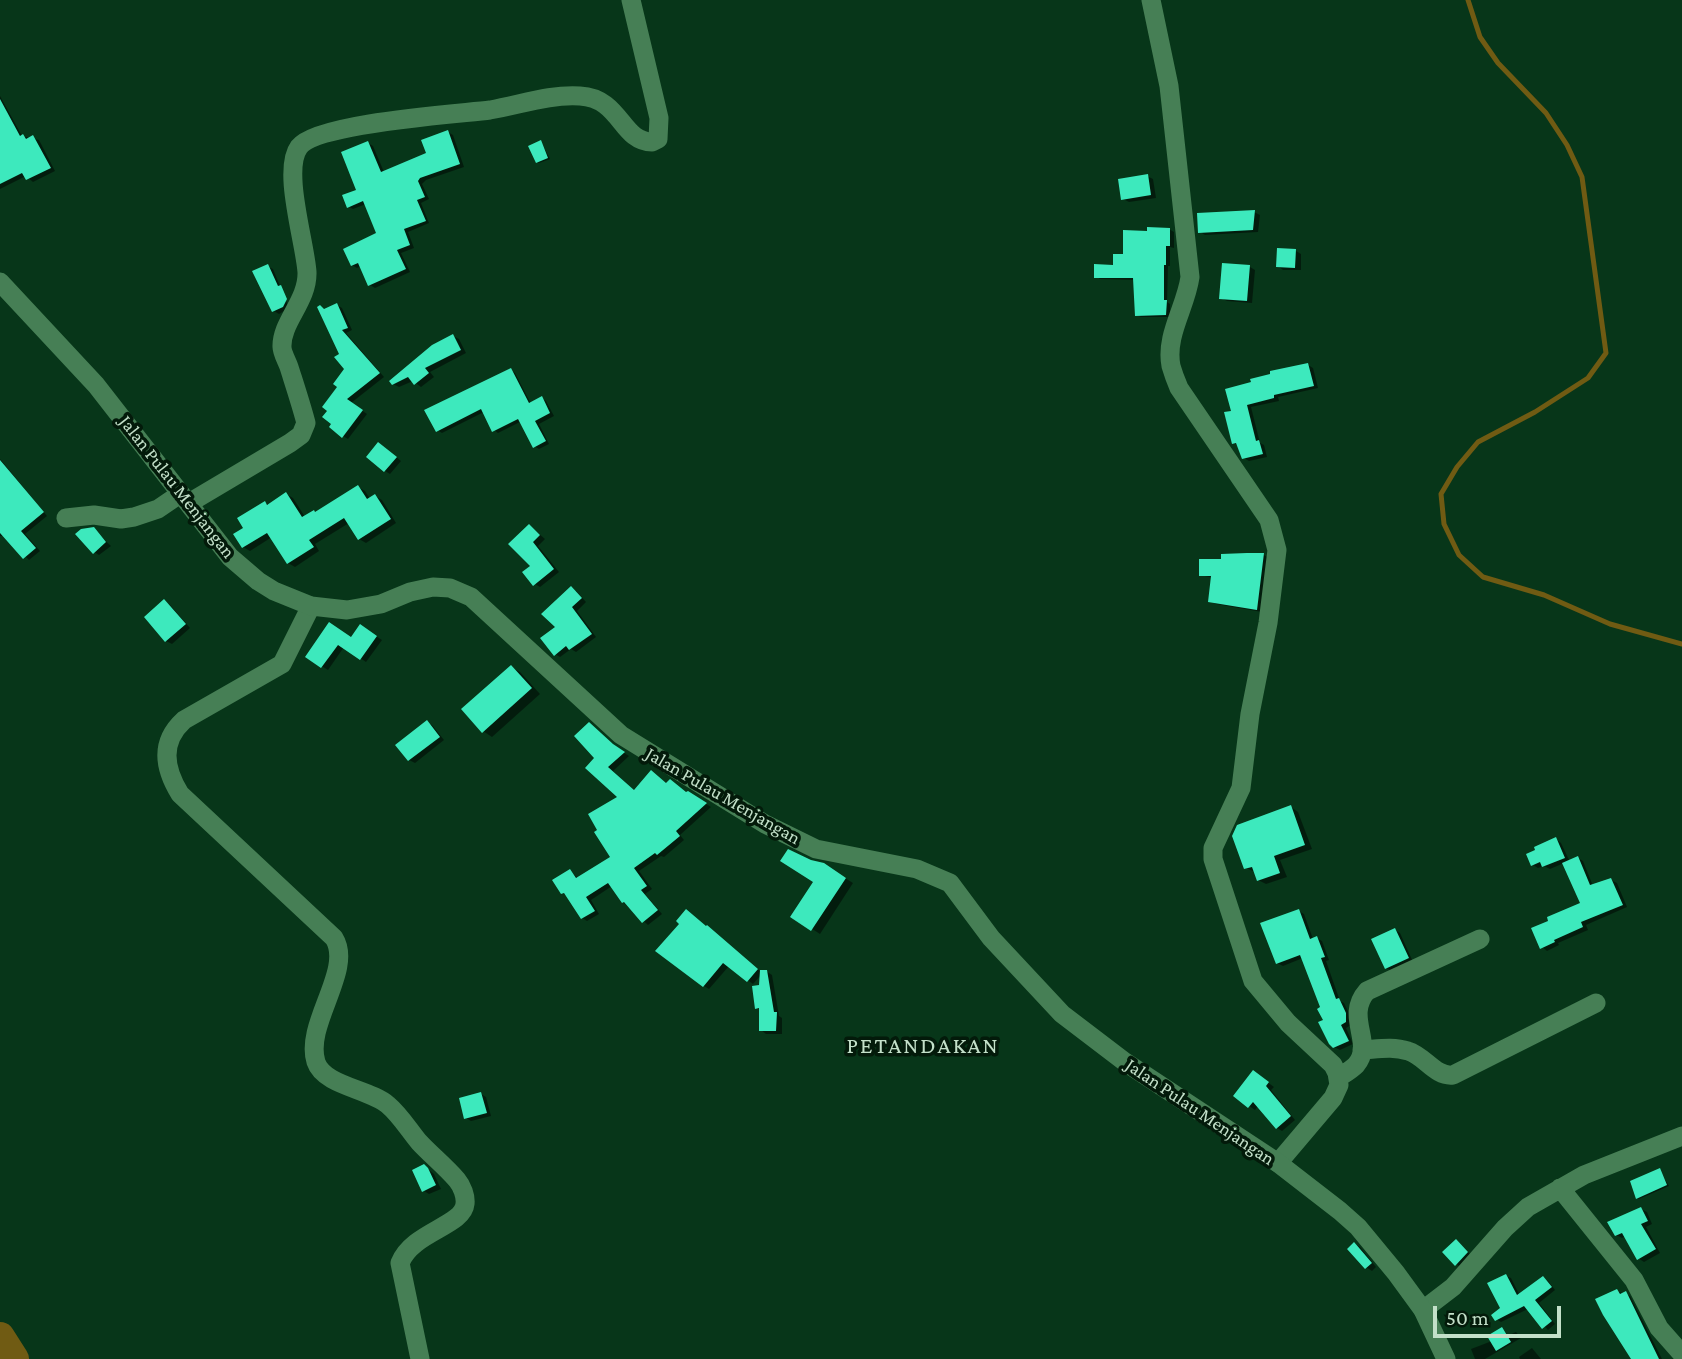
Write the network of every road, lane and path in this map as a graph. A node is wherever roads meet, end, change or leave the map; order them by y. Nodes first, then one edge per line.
1 (631, 0) edge
2 (1151, 0) edge
3 (0, 282) edge
4 (185, 499) junction
5 (66, 518) dead end
6 (311, 606) junction
7 (1480, 939) dead end
8 (1596, 1003) dead end
9 (1362, 1050) junction
10 (1338, 1078) junction
11 (1682, 1136) edge
12 (1278, 1163) junction
13 (1560, 1188) junction
14 (1423, 1310) junction
15 (1682, 1354) edge
16 (420, 1359) edge
17 (1446, 1359) edge

1 - 4 street
2 - 10 street
3 - 4 street, Jalan Pulau Menjangan
4 - 5 street
4 - 6 street, Jalan Pulau Menjangan
6 - 12 street, Jalan Pulau Menjangan
6 - 16 street
7 - 9 street
8 - 9 street
9 - 10 street
10 - 12 street
11 - 13 street
12 - 14 street, Jalan Pulau Menjangan
13 - 14 street
13 - 15 street
14 - 17 street, Jalan Pulau Menjangan

